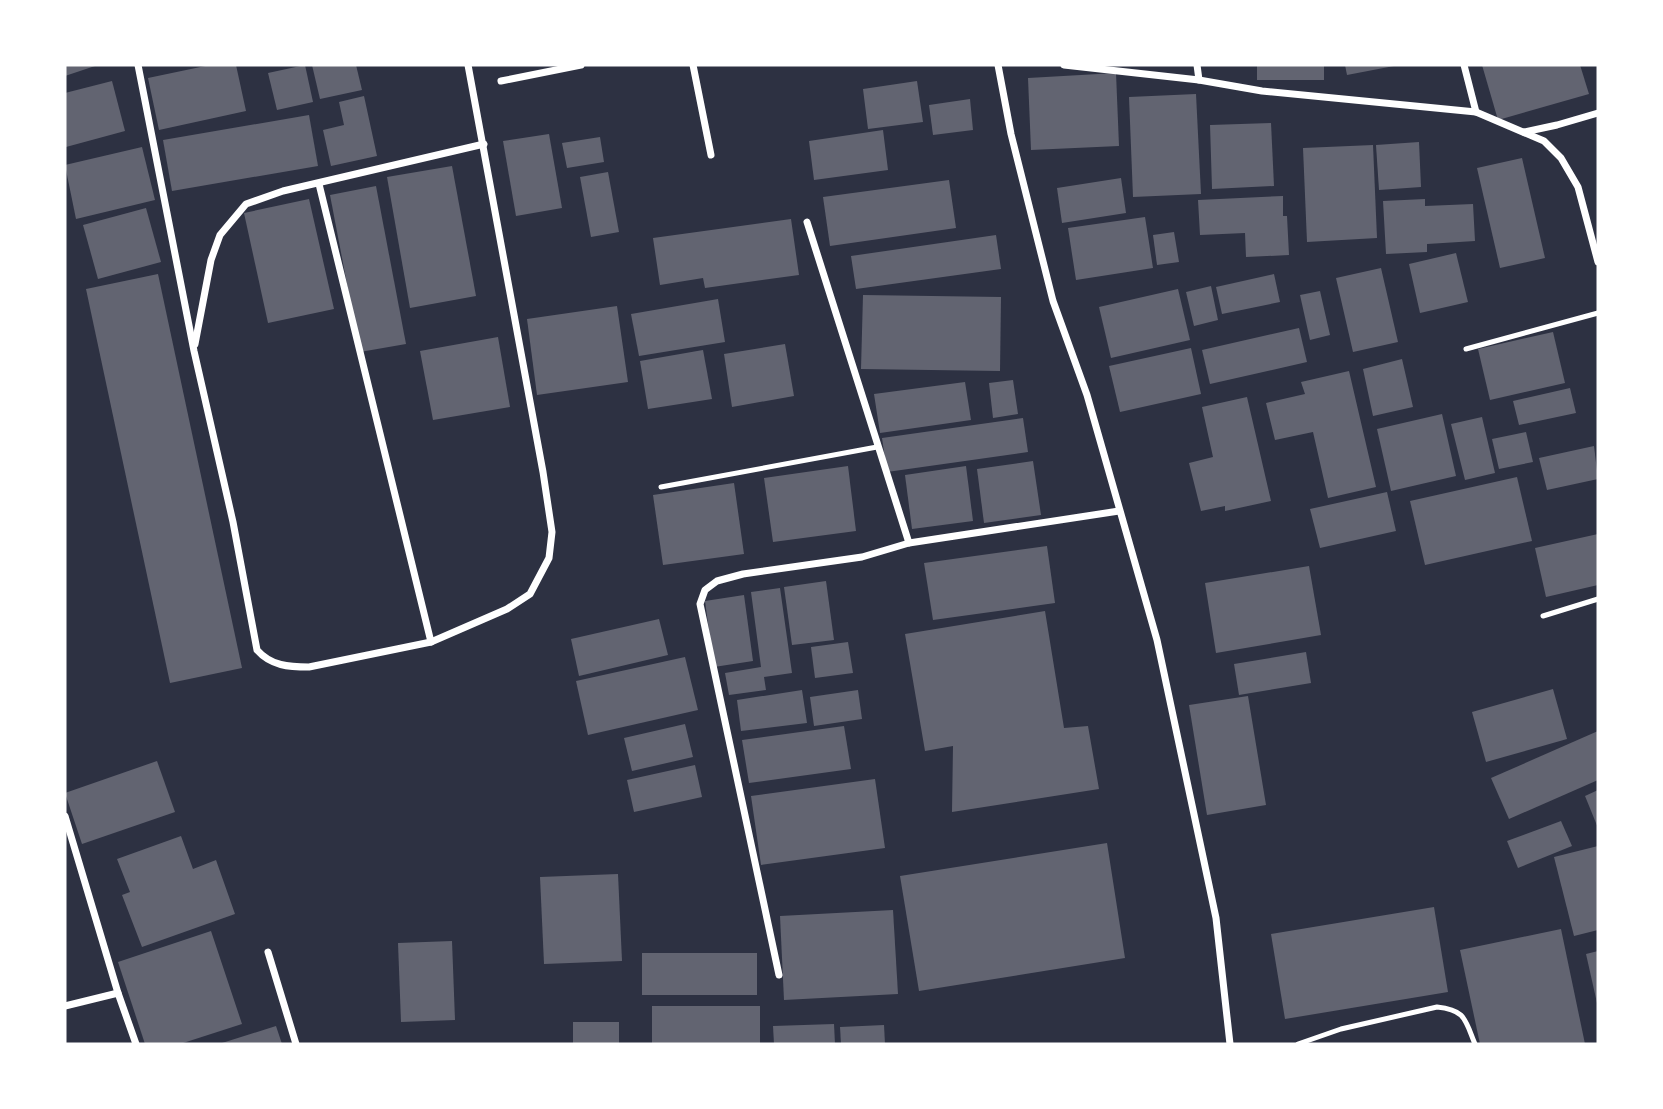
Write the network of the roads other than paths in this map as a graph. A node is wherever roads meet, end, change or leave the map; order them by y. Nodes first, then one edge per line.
1 (138, 65) edge
2 (468, 65) edge
3 (581, 65) edge
4 (693, 65) edge
5 (998, 65) edge
6 (1064, 65) edge
7 (1197, 65) edge
8 (1464, 65) edge
9 (1199, 80) junction
10 (501, 81) dead end
11 (1476, 112) junction
12 (1598, 113) edge
13 (1523, 132) junction
14 (484, 144) junction
15 (711, 155) dead end
16 (319, 184) junction
17 (807, 222) dead end
18 (1598, 262) edge
19 (1598, 313) edge
20 (1466, 349) dead end
21 (194, 351) junction
22 (877, 447) junction
23 (661, 487) dead end
24 (1119, 511) junction
25 (909, 544) junction
26 (1598, 599) edge
27 (1543, 616) dead end
28 (431, 642) junction
29 (65, 816) edge
30 (268, 951) dead end
31 (779, 975) dead end
32 (118, 993) junction
33 (65, 1006) edge
34 (136, 1044) edge
35 (296, 1044) edge
36 (1230, 1044) edge
37 (1298, 1044) edge
38 (1475, 1044) edge

1 - 21 street
2 - 14 street
3 - 10 street
4 - 15 street
5 - 24 street
6 - 9 street
7 - 9 street
8 - 11 street
9 - 11 street
11 - 13 street
12 - 13 street
13 - 18 street
14 - 16 street
14 - 28 street
16 - 21 street
16 - 28 street
17 - 22 street
19 - 20 lane
21 - 28 street
22 - 23 lane
22 - 25 street
24 - 25 street
24 - 36 street
25 - 31 street
26 - 27 lane
29 - 32 street
30 - 35 street
32 - 33 street
32 - 34 street
37 - 38 lane

